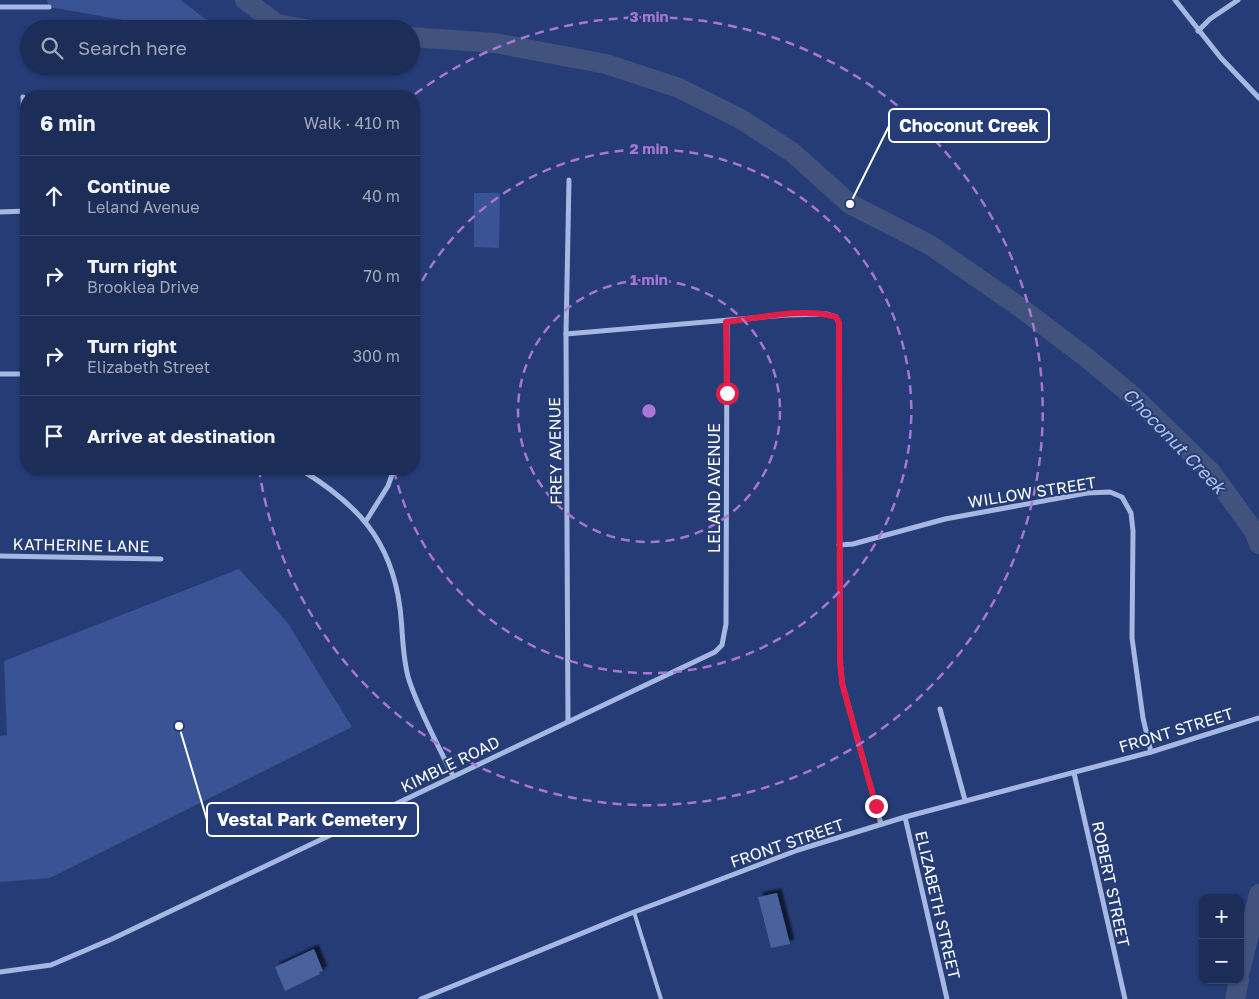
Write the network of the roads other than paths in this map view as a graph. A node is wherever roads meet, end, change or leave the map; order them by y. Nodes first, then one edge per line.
1 (1175, 0) edge
2 (1238, 0) edge
3 (0, 7) edge
4 (49, 7) dead end
5 (1198, 31) junction
6 (1259, 98) edge
7 (569, 180) dead end
8 (20, 211) edge
9 (0, 212) edge
10 (726, 322) junction
11 (566, 334) junction
12 (0, 374) edge
13 (20, 374) edge
14 (309, 475) edge
15 (392, 475) edge
16 (366, 521) junction
17 (839, 545) junction
18 (0, 556) edge
19 (161, 559) dead end
20 (715, 652) joint
21 (940, 710) dead end
22 (1259, 718) edge
23 (568, 722) junction
24 (1150, 752) junction
25 (1074, 773) junction
26 (453, 776) junction
27 (965, 800) junction
28 (905, 817) junction
29 (881, 824) junction
30 (634, 912) junction
31 (0, 972) edge
32 (421, 999) edge
33 (661, 999) edge
34 (947, 999) edge
35 (1125, 999) edge

1 - 5 street
2 - 5 street
3 - 4 street
5 - 6 street
7 - 11 street, FREY AVENUE
8 - 9 street
10 - 11 street
10 - 17 street
10 - 20 street, LELAND AVENUE
11 - 23 street, FREY AVENUE
12 - 13 street
14 - 16 street
15 - 16 street
16 - 26 street
17 - 24 street, WILLOW STREET
17 - 29 street
18 - 19 street, KATHERINE LANE
20 - 23 street, KIMBLE ROAD
21 - 27 street
22 - 24 street, FRONT STREET
23 - 26 street, KIMBLE ROAD
24 - 25 street, FRONT STREET
25 - 27 street, FRONT STREET
25 - 35 street, ROBERT STREET
26 - 31 street, KIMBLE ROAD
27 - 28 street, FRONT STREET
28 - 29 street, FRONT STREET
28 - 34 street, ELIZABETH STREET
29 - 30 street, FRONT STREET
30 - 32 street, FRONT STREET
30 - 33 lane

